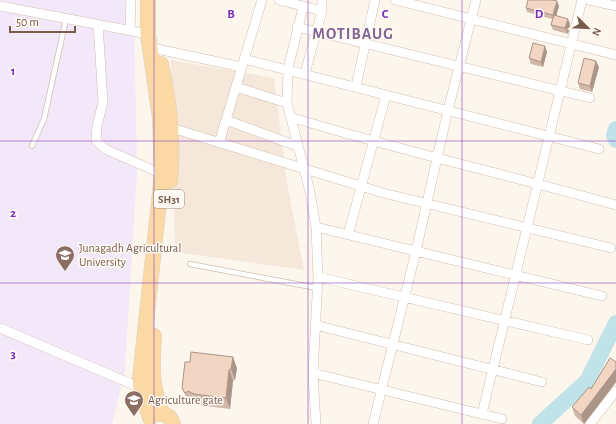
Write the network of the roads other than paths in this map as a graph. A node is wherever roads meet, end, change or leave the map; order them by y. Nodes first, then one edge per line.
1 (131, 0) edge
2 (148, 0) edge
3 (155, 0) edge
4 (262, 0) edge
5 (279, 0) edge
6 (322, 0) edge
7 (375, 0) edge
8 (395, 0) edge
9 (476, 0) edge
10 (582, 0) edge
11 (589, 0) edge
12 (0, 6) edge
13 (616, 6) edge
14 (303, 7) junction
15 (322, 12) junction
16 (471, 18) junction
17 (66, 19) junction
18 (98, 24) junction
19 (297, 27) junction
20 (130, 30) junction
21 (317, 32) junction
22 (148, 34) junction
23 (365, 43) junction
24 (572, 44) junction
25 (157, 49) junction
26 (616, 55) edge
27 (243, 63) junction
28 (459, 66) junction
29 (288, 69) junction
30 (305, 73) junction
31 (356, 86) junction
32 (236, 87) junction
33 (560, 90) junction
34 (386, 95) junction
35 (590, 98) dead end
36 (287, 103) junction
37 (448, 110) junction
38 (290, 118) junction
39 (226, 120) junction
40 (172, 128) junction
41 (549, 136) junction
42 (373, 142) junction
43 (219, 143) junction
44 (32, 146) dead end
45 (297, 146) junction
46 (599, 149) dead end
47 (438, 157) junction
48 (303, 169) junction
49 (162, 174) junction
50 (538, 183) junction
51 (360, 187) junction
52 (427, 204) junction
53 (616, 205) edge
54 (316, 227) junction
55 (527, 229) junction
56 (348, 234) junction
57 (611, 248) dead end
58 (416, 251) junction
59 (190, 264) dead end
60 (516, 275) junction
61 (318, 277) junction
62 (317, 288) junction
63 (405, 296) junction
64 (602, 296) dead end
65 (504, 320) junction
66 (315, 324) junction
67 (0, 328) edge
68 (588, 340) dead end
69 (393, 343) junction
70 (493, 369) junction
71 (313, 373) junction
72 (542, 382) dead end
73 (141, 388) junction
74 (381, 390) junction
75 (616, 391) edge
76 (482, 414) junction
77 (502, 419) dead end
78 (163, 421) edge
79 (317, 424) edge
80 (373, 424) edge
81 (590, 424) edge

1 - 20 street
2 - 22 main road
3 - 25 main road, SH31
4 - 27 street
5 - 14 street
6 - 15 street
7 - 23 street
8 - 16 street
9 - 16 street
10 - 24 street
11 - 13 street
12 - 17 street
14 - 15 street
14 - 19 street
15 - 21 street
16 - 24 street
16 - 28 street
17 - 18 street
17 - 44 lane
18 - 20 street
18 - 49 street
19 - 21 street
19 - 29 street
20 - 22 street
21 - 23 street
21 - 30 street
22 - 49 main road
23 - 28 street
23 - 31 street
24 - 26 street
24 - 33 street
25 - 27 street
25 - 40 main road, SH31
27 - 29 street
27 - 32 street
28 - 33 street
28 - 37 street
29 - 30 street
29 - 36 street
30 - 31 street
31 - 34 street
32 - 36 street
32 - 39 street
33 - 35 street
33 - 41 street
34 - 37 street
34 - 42 street
36 - 38 street
37 - 41 street
37 - 47 street
38 - 42 street
38 - 45 street
39 - 43 street
39 - 45 street
40 - 43 street
40 - 78 main road, SH31
41 - 46 street
41 - 50 street
42 - 47 street
42 - 51 street
43 - 48 street
45 - 48 street
47 - 50 street
47 - 52 street
48 - 51 street
48 - 54 street
49 - 73 main road
50 - 53 street
50 - 55 street
51 - 52 street
51 - 56 street
52 - 55 street
52 - 58 street
54 - 56 street
54 - 61 street
55 - 57 street
55 - 60 street
56 - 58 street
58 - 60 street
58 - 63 street
59 - 62 lane
60 - 64 street
60 - 65 street
61 - 62 street
61 - 63 street
62 - 66 street
63 - 65 street
63 - 69 street
65 - 68 street
65 - 70 street
66 - 69 street
66 - 71 street
67 - 73 street
69 - 70 street
69 - 74 street
70 - 72 street
70 - 76 street
71 - 74 street
71 - 79 street
73 - 78 main road
74 - 76 street
74 - 80 street
75 - 81 street
76 - 77 street

